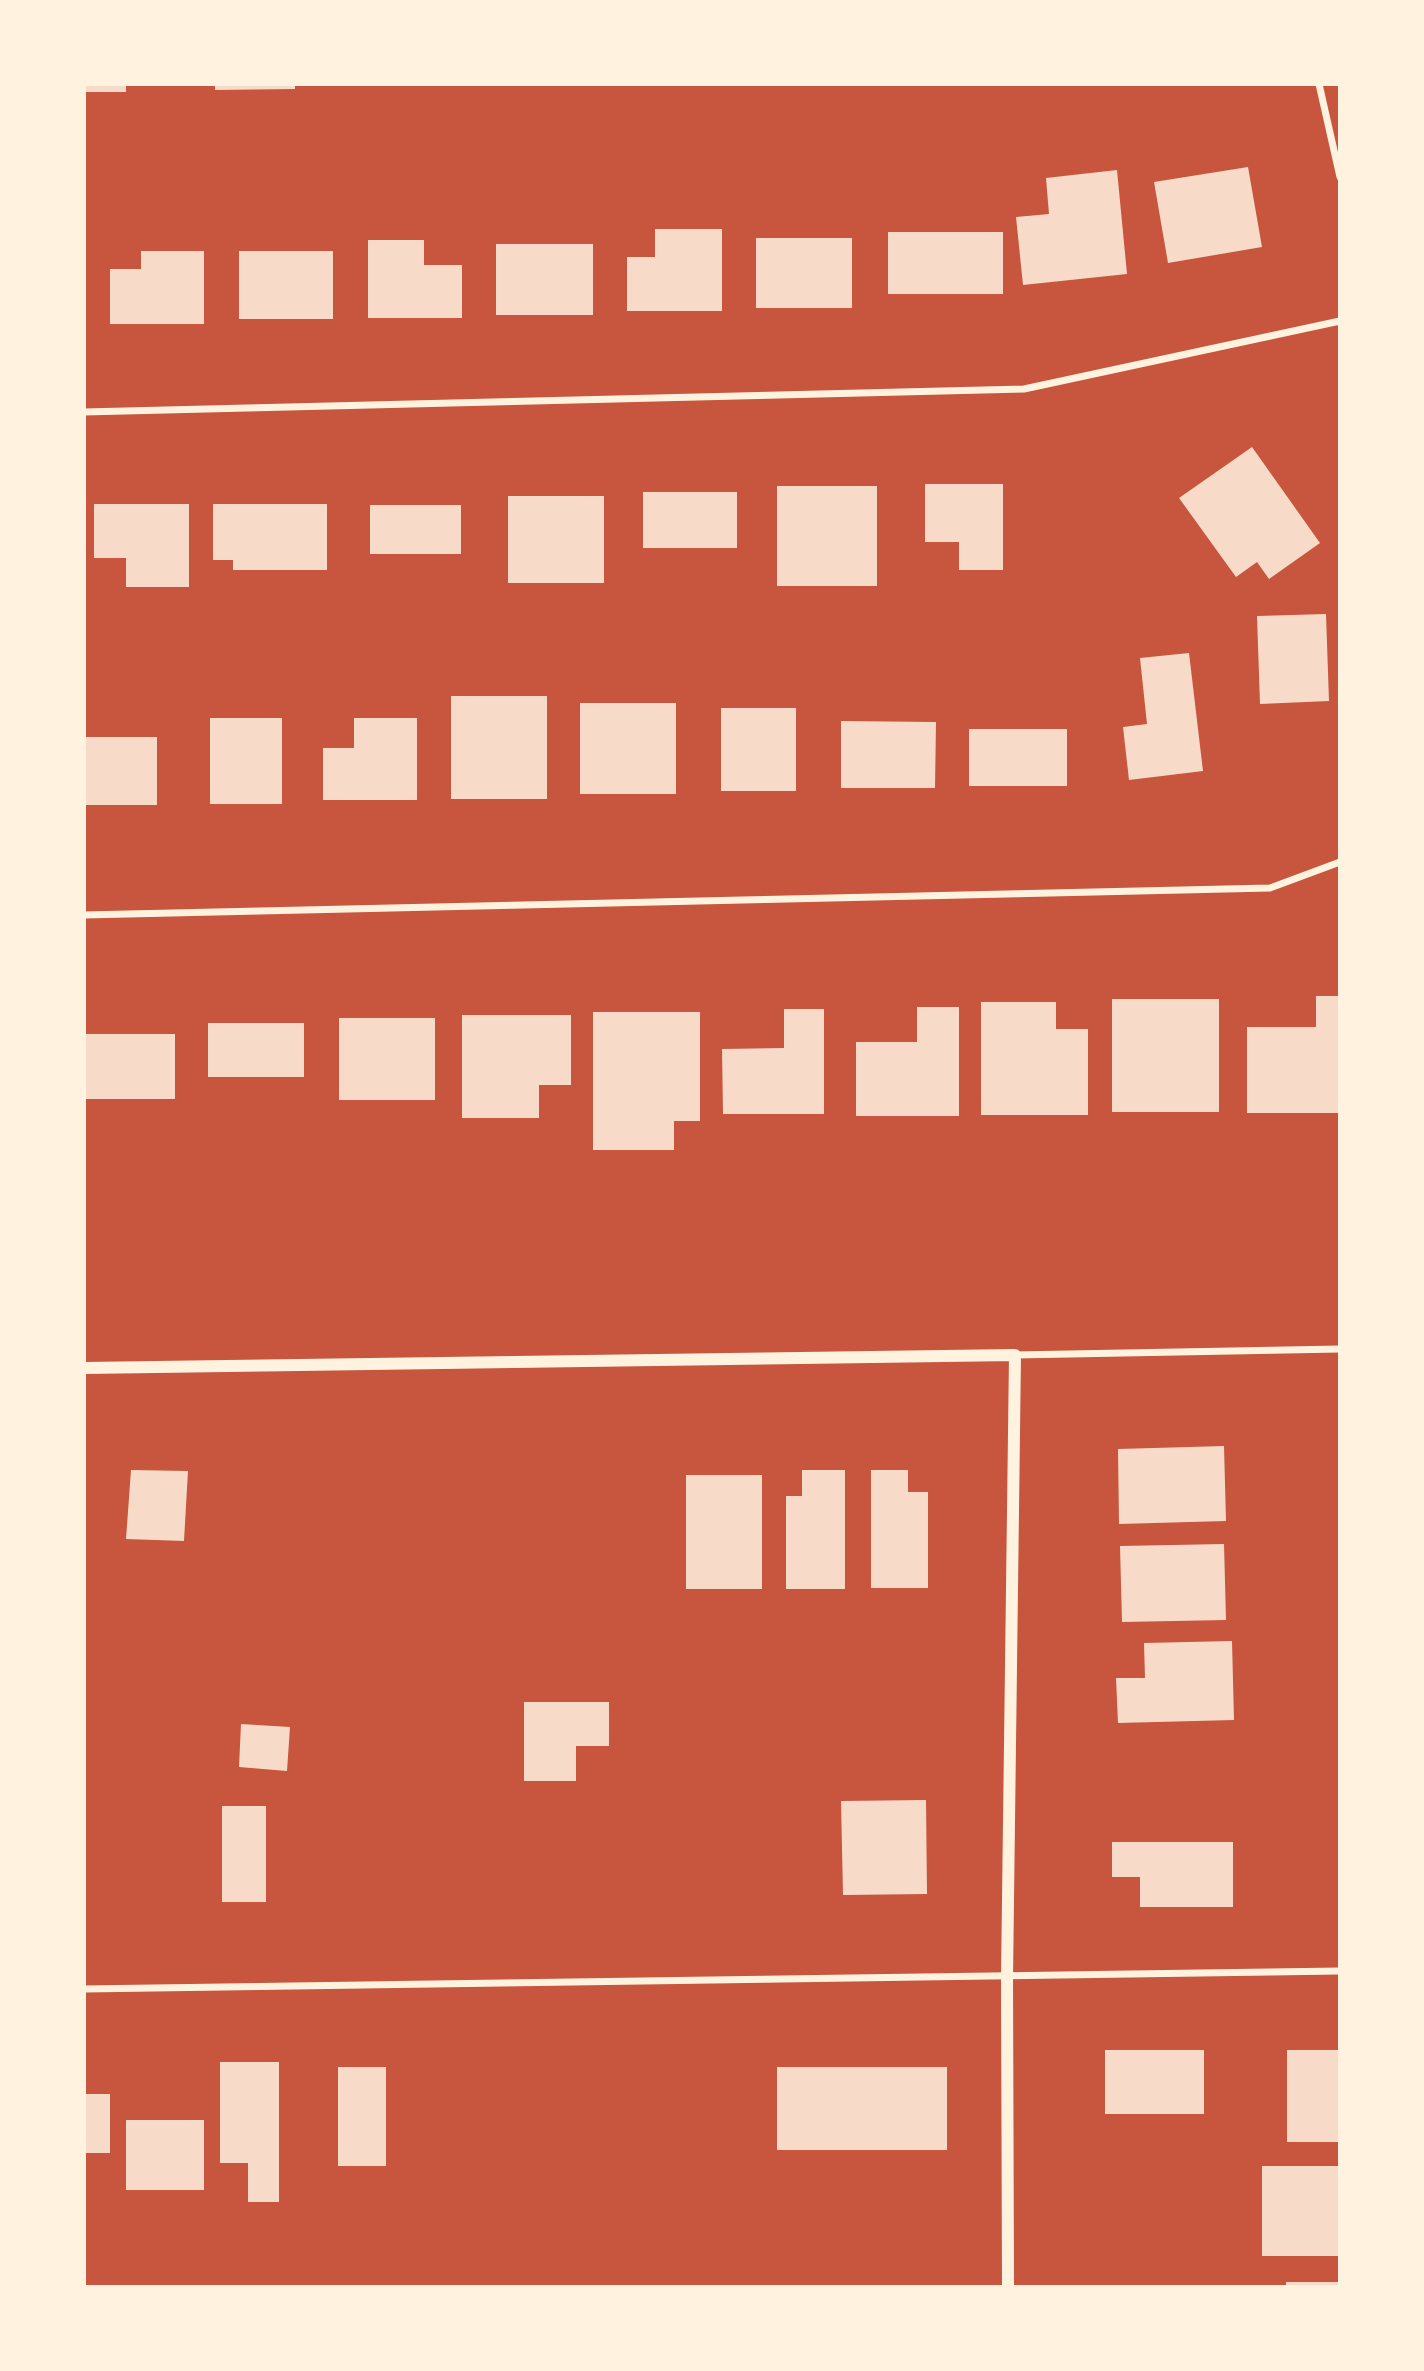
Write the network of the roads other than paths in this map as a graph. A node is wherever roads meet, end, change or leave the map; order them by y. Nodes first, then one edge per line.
1 (1319, 84) edge
2 (1340, 177) edge
3 (1340, 321) edge
4 (84, 412) edge
5 (1340, 862) edge
6 (84, 915) edge
7 (1340, 1349) edge
8 (1015, 1355) junction
9 (84, 1368) edge
10 (1340, 1971) edge
11 (1007, 1978) junction
12 (84, 1989) edge
13 (1008, 2287) edge

1 - 2 street
3 - 4 street
5 - 6 street
7 - 8 street
8 - 9 street
8 - 11 street
10 - 11 street
11 - 12 street
11 - 13 street

